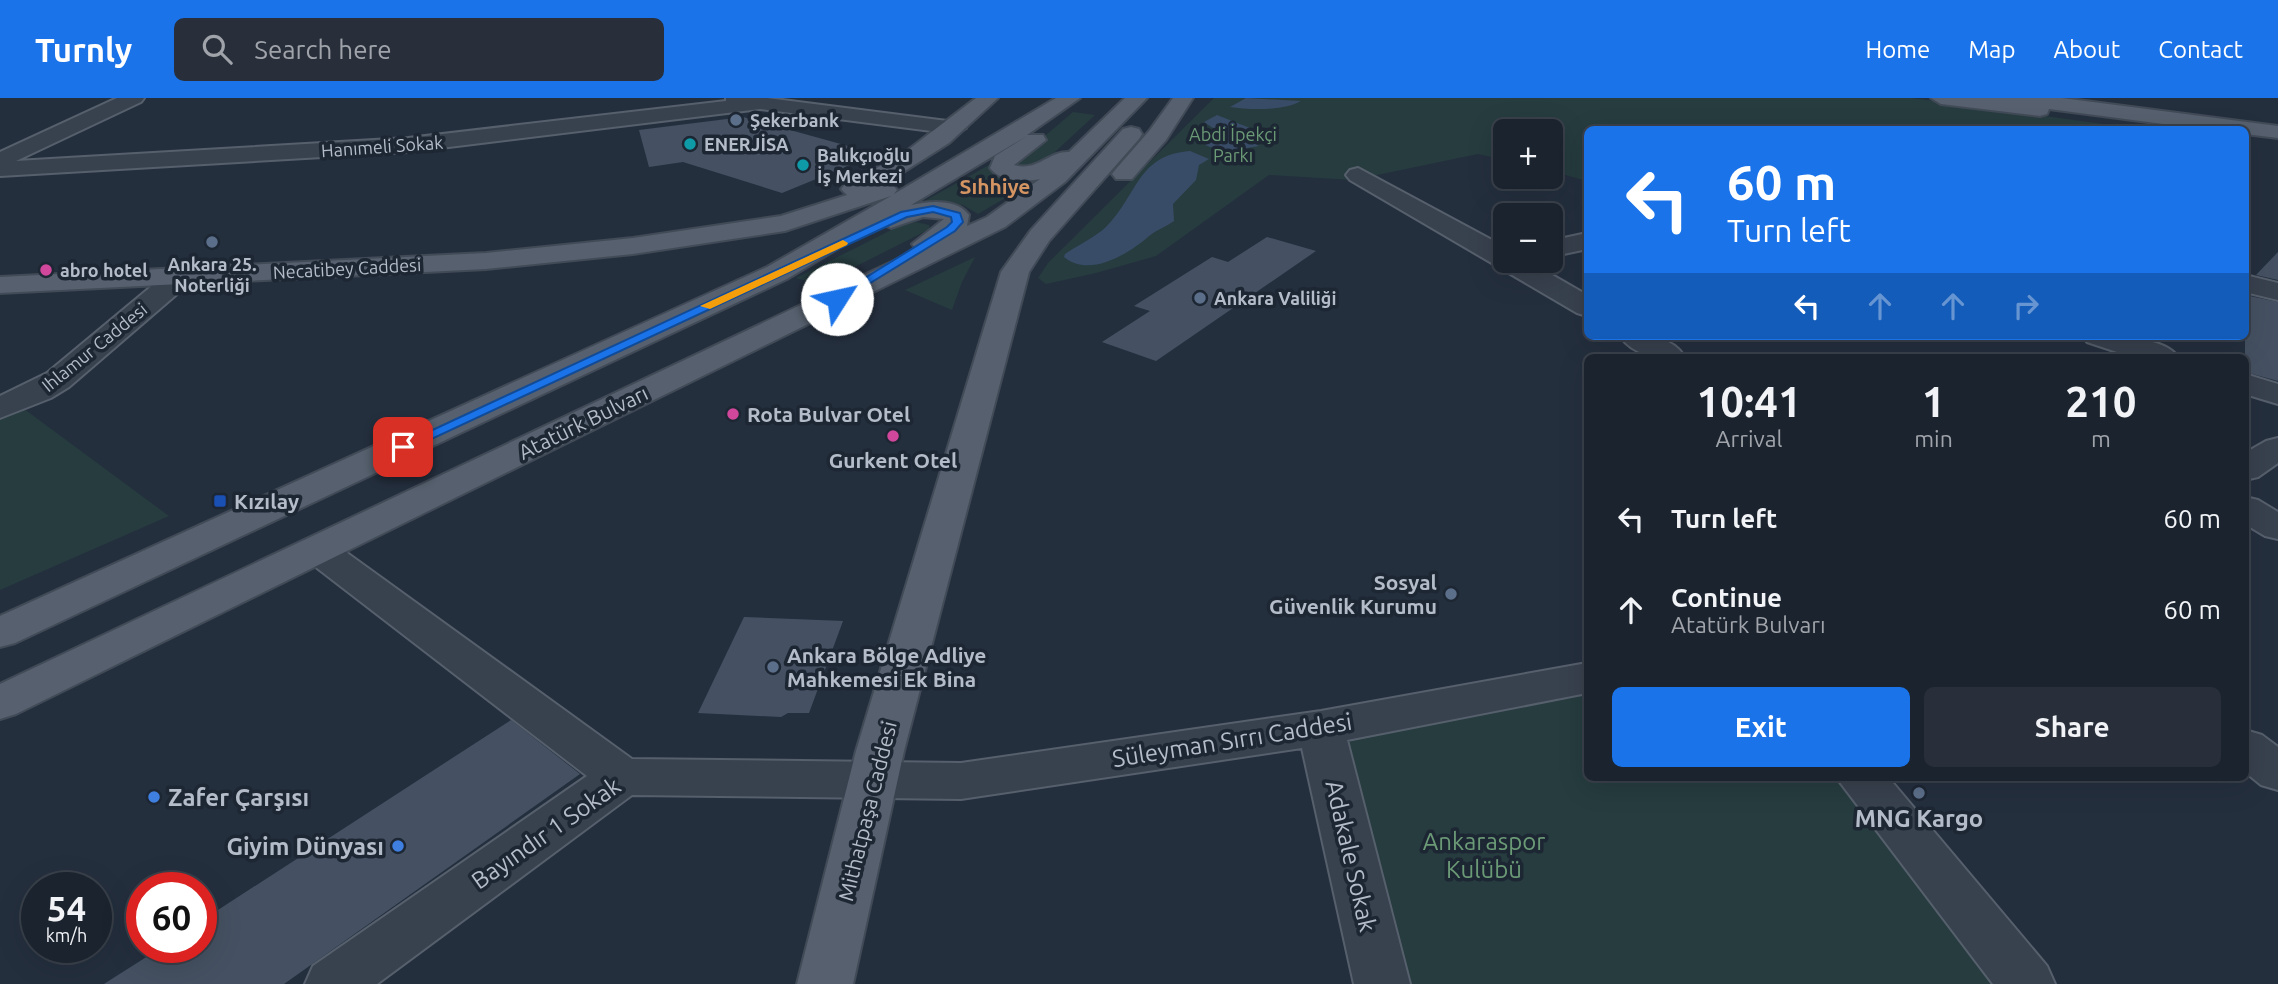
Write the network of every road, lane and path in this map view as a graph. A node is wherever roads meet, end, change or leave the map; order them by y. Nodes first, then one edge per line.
1 (134, 98) edge
2 (722, 98) edge
3 (988, 98) edge
4 (1070, 98) edge
5 (1080, 98) edge
6 (1137, 98) edge
7 (1149, 98) edge
8 (1183, 98) edge
9 (1941, 98) edge
10 (2014, 98) edge
11 (2083, 98) edge
12 (2158, 98) edge
13 (762, 103) junction
14 (2278, 113) edge
15 (2278, 122) edge
16 (2154, 126) edge
17 (2231, 126) edge
18 (1108, 127) junction
19 (955, 128) junction
20 (2249, 128) edge
21 (2278, 132) edge
22 (2249, 141) edge
23 (2278, 148) edge
24 (0, 160) edge
25 (965, 163) junction
26 (0, 169) edge
27 (1358, 175) dead end
28 (693, 237) junction
29 (1036, 240) junction
30 (1584, 243) edge
31 (1563, 247) edge
32 (1493, 252) edge
33 (777, 273) junction
34 (1529, 273) edge
35 (181, 276) junction
36 (2249, 284) edge
37 (0, 285) edge
38 (2278, 292) edge
39 (837, 299) junction
40 (1584, 305) edge
41 (1642, 340) edge
42 (2110, 340) edge
43 (1665, 354) edge
44 (2154, 354) edge
45 (2249, 385) edge
46 (2278, 394) edge
47 (0, 408) edge
48 (2278, 448) edge
49 (2249, 466) edge
50 (2249, 511) edge
51 (2278, 528) edge
52 (318, 550) junction
53 (0, 633) edge
54 (1584, 679) edge
55 (0, 703) edge
56 (1321, 728) junction
57 (2249, 750) edge
58 (2278, 772) edge
59 (622, 777) junction
60 (875, 778) junction
61 (1863, 781) edge
62 (333, 984) edge
63 (825, 984) edge
64 (1382, 984) edge
65 (2027, 984) edge

1 - 24 street
2 - 13 street
3 - 19 main road
4 - 25 main road
5 - 18 main road
6 - 18 main road, Atatürk Bulvarı
7 - 29 main road, Mithatpaşa Caddesi
8 - 29 main road
9 - 16 main road
10 - 17 main road
11 - 15 main road
12 - 14 main road
13 - 19 street
13 - 26 street, Hanımeli Sokak
18 - 39 main road, Atatürk Bulvarı
19 - 28 main road
20 - 21 main road
22 - 23 main road
25 - 28 main road
25 - 33 main road
27 - 32 street
28 - 35 main road, Necatibey Caddesi
29 - 60 main road, Mithatpaşa Caddesi
30 - 31 street
33 - 39 main road
33 - 53 main road
34 - 40 street
35 - 37 main road, Necatibey Caddesi
35 - 47 street, Ihlamur Caddesi
36 - 38 street
39 - 52 main road, Atatürk Bulvarı
41 - 43 street
42 - 44 street
45 - 46 street
48 - 49 street
50 - 51 street
52 - 55 main road, Atatürk Bulvarı
52 - 59 street
54 - 56 street, Süleyman Sırrı Caddesi
56 - 60 street, Süleyman Sırrı Caddesi
56 - 64 street, Adakale Sokak
57 - 58 street
59 - 60 street, Bayındır 1 Sokak
59 - 62 street, Bayındır 1 Sokak
60 - 63 main road, Mithatpaşa Caddesi
61 - 65 street

